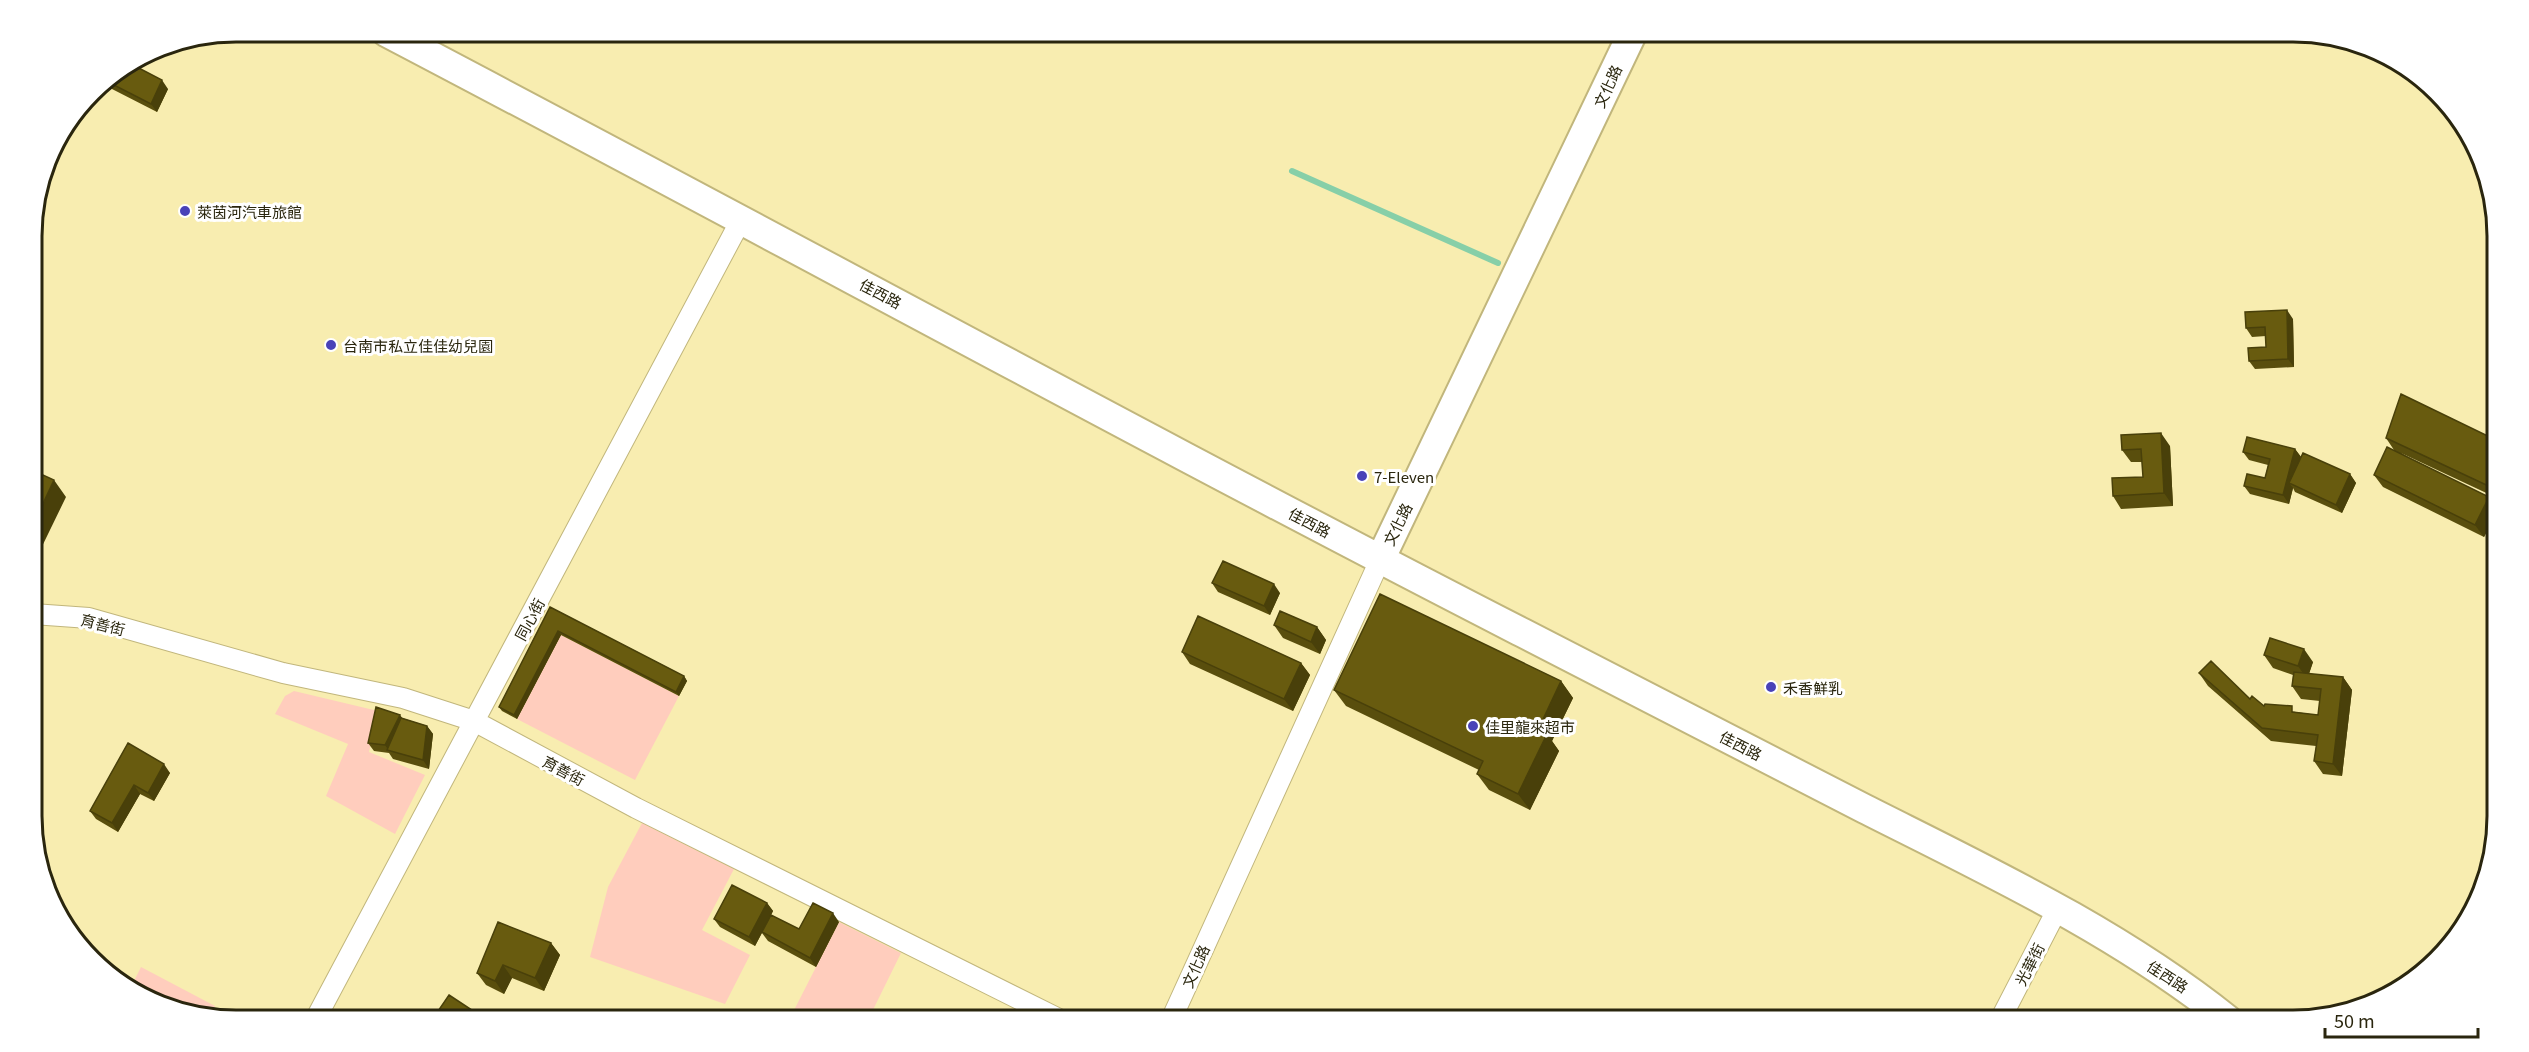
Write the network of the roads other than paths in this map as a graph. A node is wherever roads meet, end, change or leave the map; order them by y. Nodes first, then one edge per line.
1 (405, 42) edge
2 (1628, 42) edge
3 (742, 218) junction
4 (1380, 560) junction
5 (42, 615) edge
6 (474, 721) junction
7 (2058, 908) junction
8 (320, 1010) edge
9 (1041, 1010) edge
10 (1176, 1010) edge
11 (2005, 1010) edge
12 (2215, 1010) edge

1 - 3 street, 佳西路
2 - 4 street, 文化路
3 - 4 street, 佳西路
3 - 6 street, 同心街
4 - 7 street, 佳西路
4 - 10 street, 文化路
5 - 6 street, 育善街
6 - 8 street, 同心街
6 - 9 street, 育善街
7 - 11 street, 光華街
7 - 12 street, 佳西路

